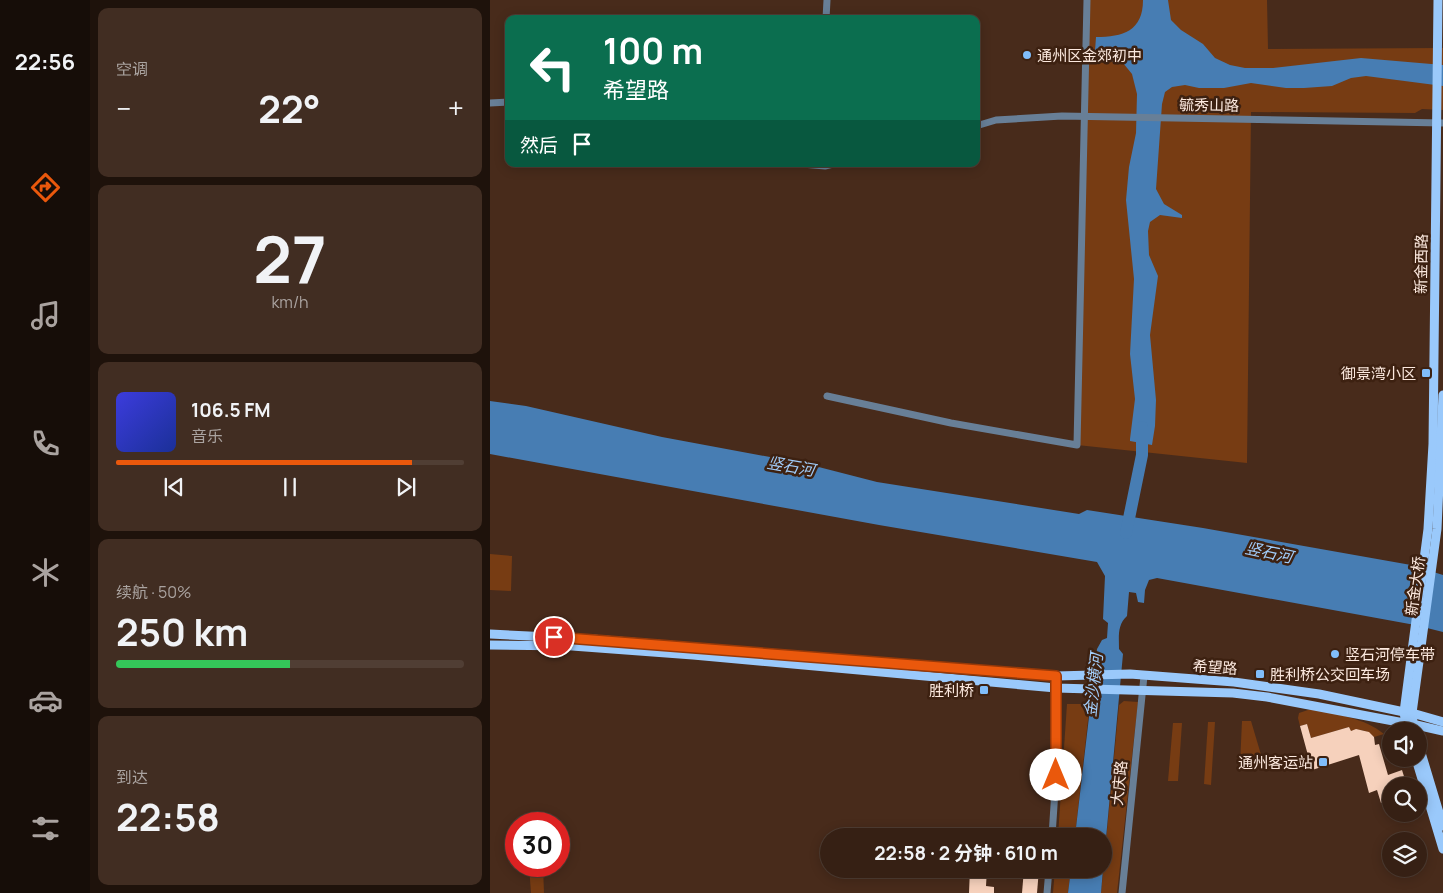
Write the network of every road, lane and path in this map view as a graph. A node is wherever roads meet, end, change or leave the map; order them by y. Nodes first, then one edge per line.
1 (827, 0) edge
2 (1087, 0) edge
3 (1438, 0) edge
4 (826, 15) edge
5 (490, 102) edge
6 (505, 102) edge
7 (1085, 116) junction
8 (1440, 123) edge
9 (980, 125) edge
10 (1443, 395) edge
11 (827, 396) dead end
12 (1433, 529) junction
13 (490, 634) edge
14 (490, 644) edge
15 (1056, 676) junction
16 (1144, 676) junction
17 (1056, 688) junction
18 (1142, 690) junction
19 (1408, 713) junction
20 (1385, 722) edge
21 (1409, 722) edge
22 (1443, 722) edge
23 (1427, 729) edge
24 (1443, 731) edge
25 (1418, 767) edge
26 (1425, 767) edge
27 (1435, 820) junction
28 (1443, 826) edge
29 (1053, 828) edge
30 (1443, 834) edge
31 (1443, 849) edge
32 (1048, 878) edge
33 (1047, 893) edge
34 (1122, 893) edge

1 - 4 street
2 - 7 street
3 - 8 main road, 新金西路
5 - 6 street
7 - 8 street, 毓秀山路
7 - 9 street, 毓秀山路
7 - 11 street
8 - 12 main road, 新金西路
10 - 12 main road
12 - 19 main road, 新金大桥
13 - 15 main road
14 - 17 main road
15 - 16 main road, 希望路
15 - 17 street
16 - 18 street, 大庆路
16 - 19 main road, 希望路
17 - 18 main road, 希望路
17 - 29 street
18 - 20 main road, 希望路
18 - 34 street, 大庆路
19 - 21 main road
19 - 22 main road, 希望路
23 - 24 main road, 希望路
25 - 27 main road
26 - 28 main road
27 - 30 street
27 - 31 main road
32 - 33 street

